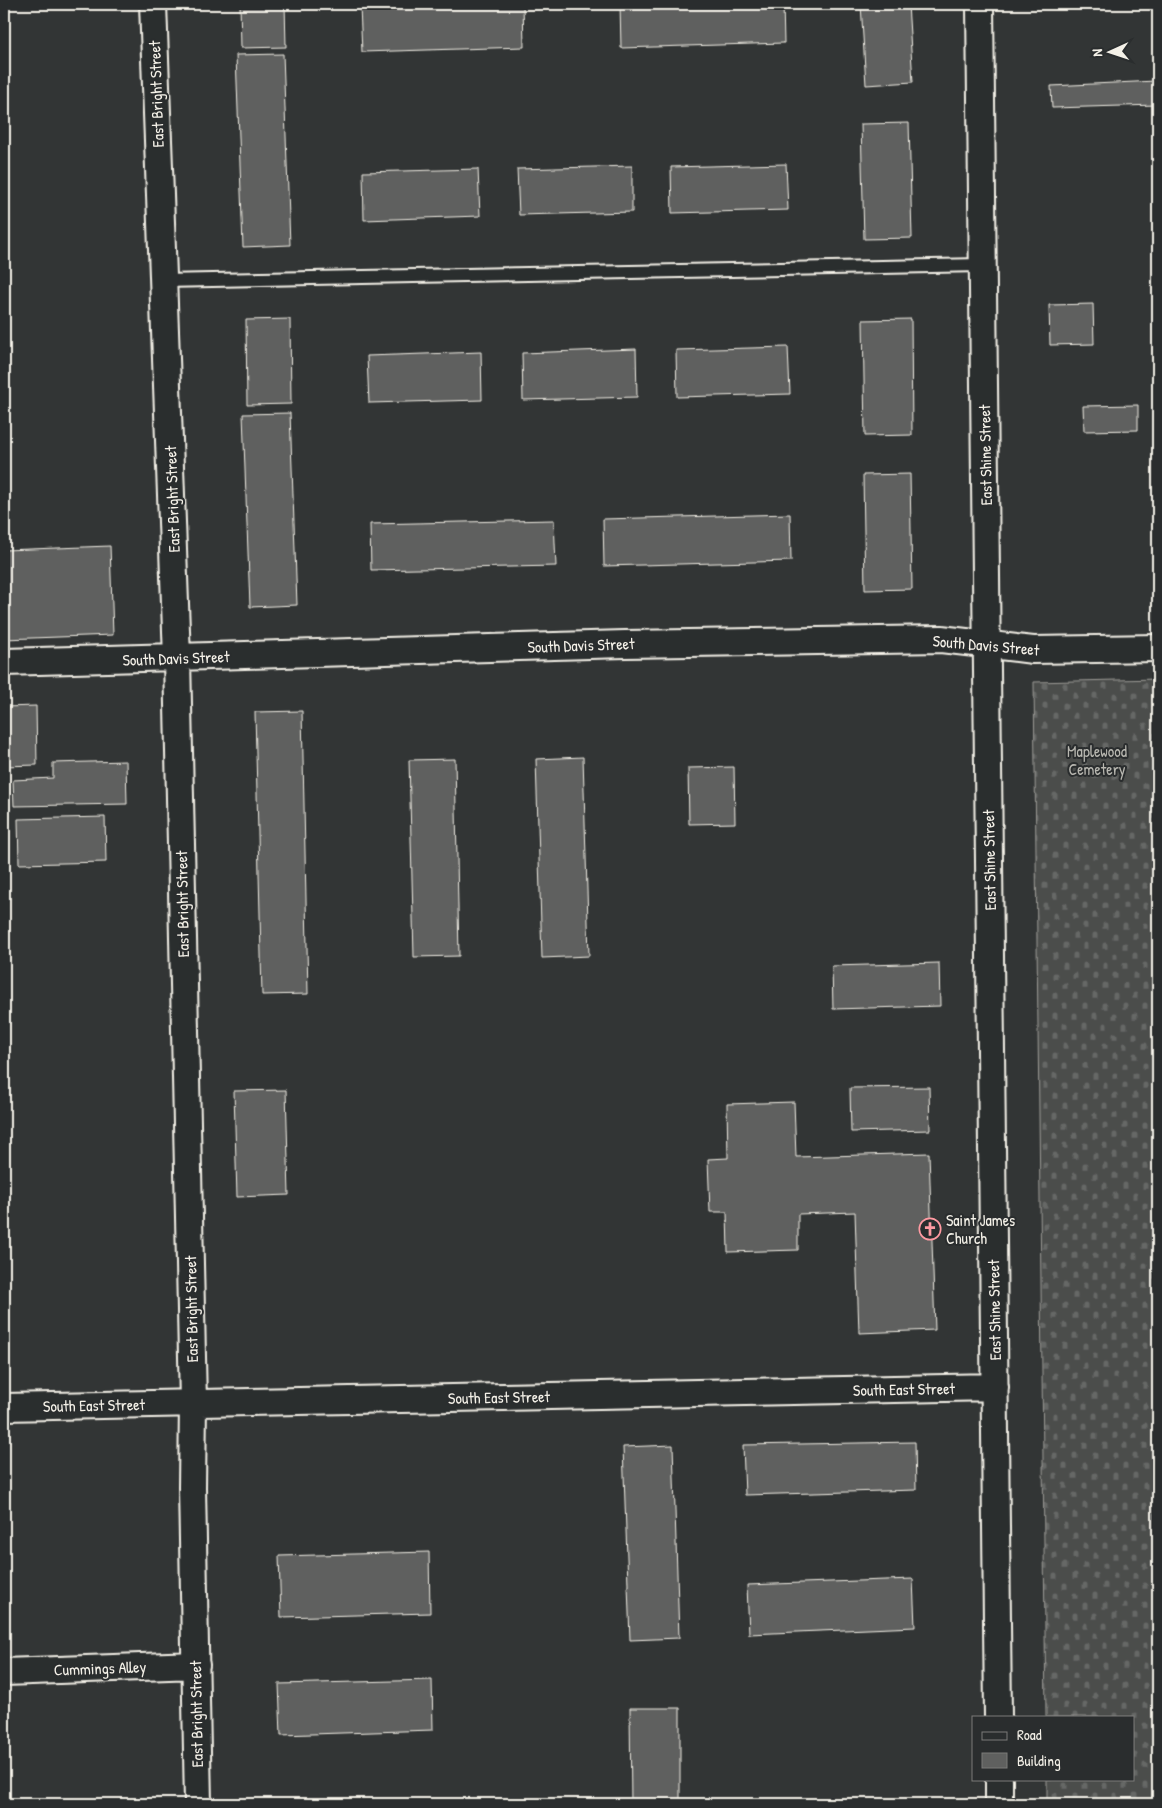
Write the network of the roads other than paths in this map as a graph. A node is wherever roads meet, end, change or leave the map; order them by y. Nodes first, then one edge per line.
1 (153, 4) edge
2 (980, 4) edge
3 (982, 265) junction
4 (163, 281) junction
5 (986, 645) junction
6 (1158, 648) edge
7 (178, 658) junction
8 (4, 662) edge
9 (995, 1387) junction
10 (193, 1403) junction
11 (4, 1408) edge
12 (196, 1665) junction
13 (4, 1672) edge
14 (998, 1716) edge
15 (999, 1780) edge
16 (198, 1804) edge
17 (999, 1804) edge

1 - 4 street, East Bright Street
2 - 3 street, East Shine Street
3 - 4 lane
3 - 5 street, East Shine Street
4 - 7 street, East Bright Street
5 - 6 street, South Davis Street
5 - 7 street, South Davis Street
5 - 9 street, East Shine Street
7 - 8 street, South Davis Street
7 - 10 street, East Bright Street
9 - 10 street, South East Street
9 - 14 street, East Shine Street
10 - 11 street, South East Street
10 - 12 street, East Bright Street
12 - 13 street, Cummings Alley
12 - 16 street, East Bright Street
15 - 17 street

